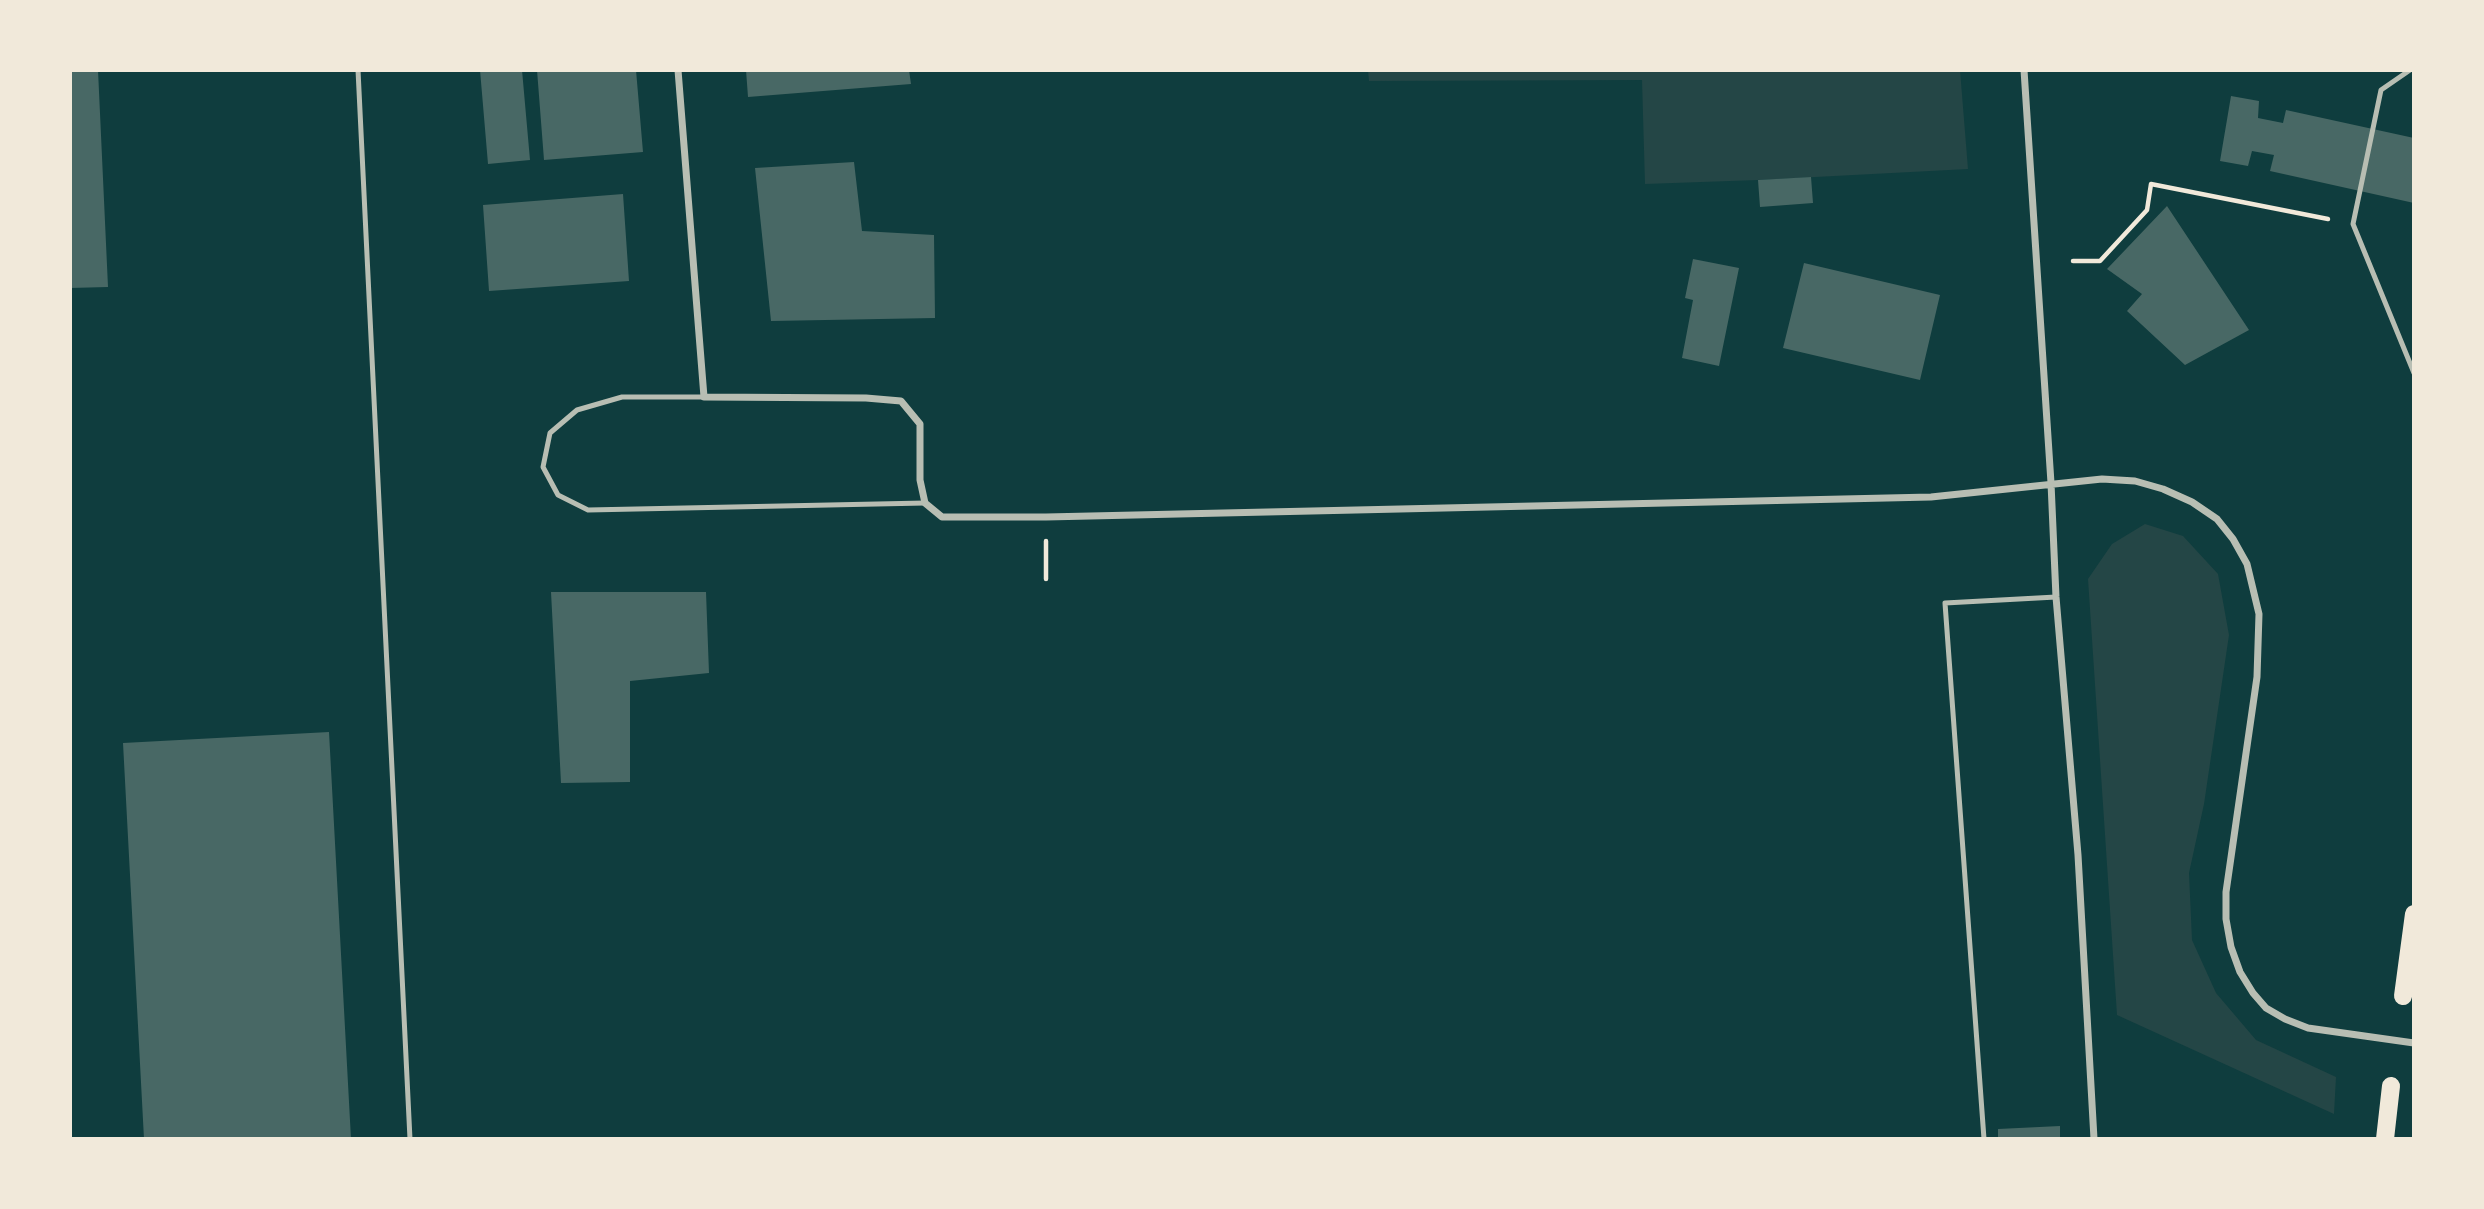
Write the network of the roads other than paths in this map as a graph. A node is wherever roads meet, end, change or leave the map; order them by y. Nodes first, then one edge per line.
1 (358, 70) edge
2 (678, 70) edge
3 (2024, 70) edge
4 (2410, 70) edge
5 (2414, 373) edge
6 (704, 397) junction
7 (2051, 483) junction
8 (925, 503) junction
9 (2056, 597) junction
10 (2414, 914) edge
11 (2403, 996) dead end
12 (2414, 1043) edge
13 (2392, 1086) dead end
14 (410, 1139) edge
15 (1984, 1139) edge
16 (2094, 1139) edge
17 (2385, 1139) edge

1 - 14 lane
2 - 6 street
3 - 7 street
4 - 5 lane
6 - 8 street
6 - 8 lane
7 - 8 street
7 - 9 street
7 - 12 street
9 - 15 lane
9 - 16 street
10 - 11 main road
13 - 17 main road

